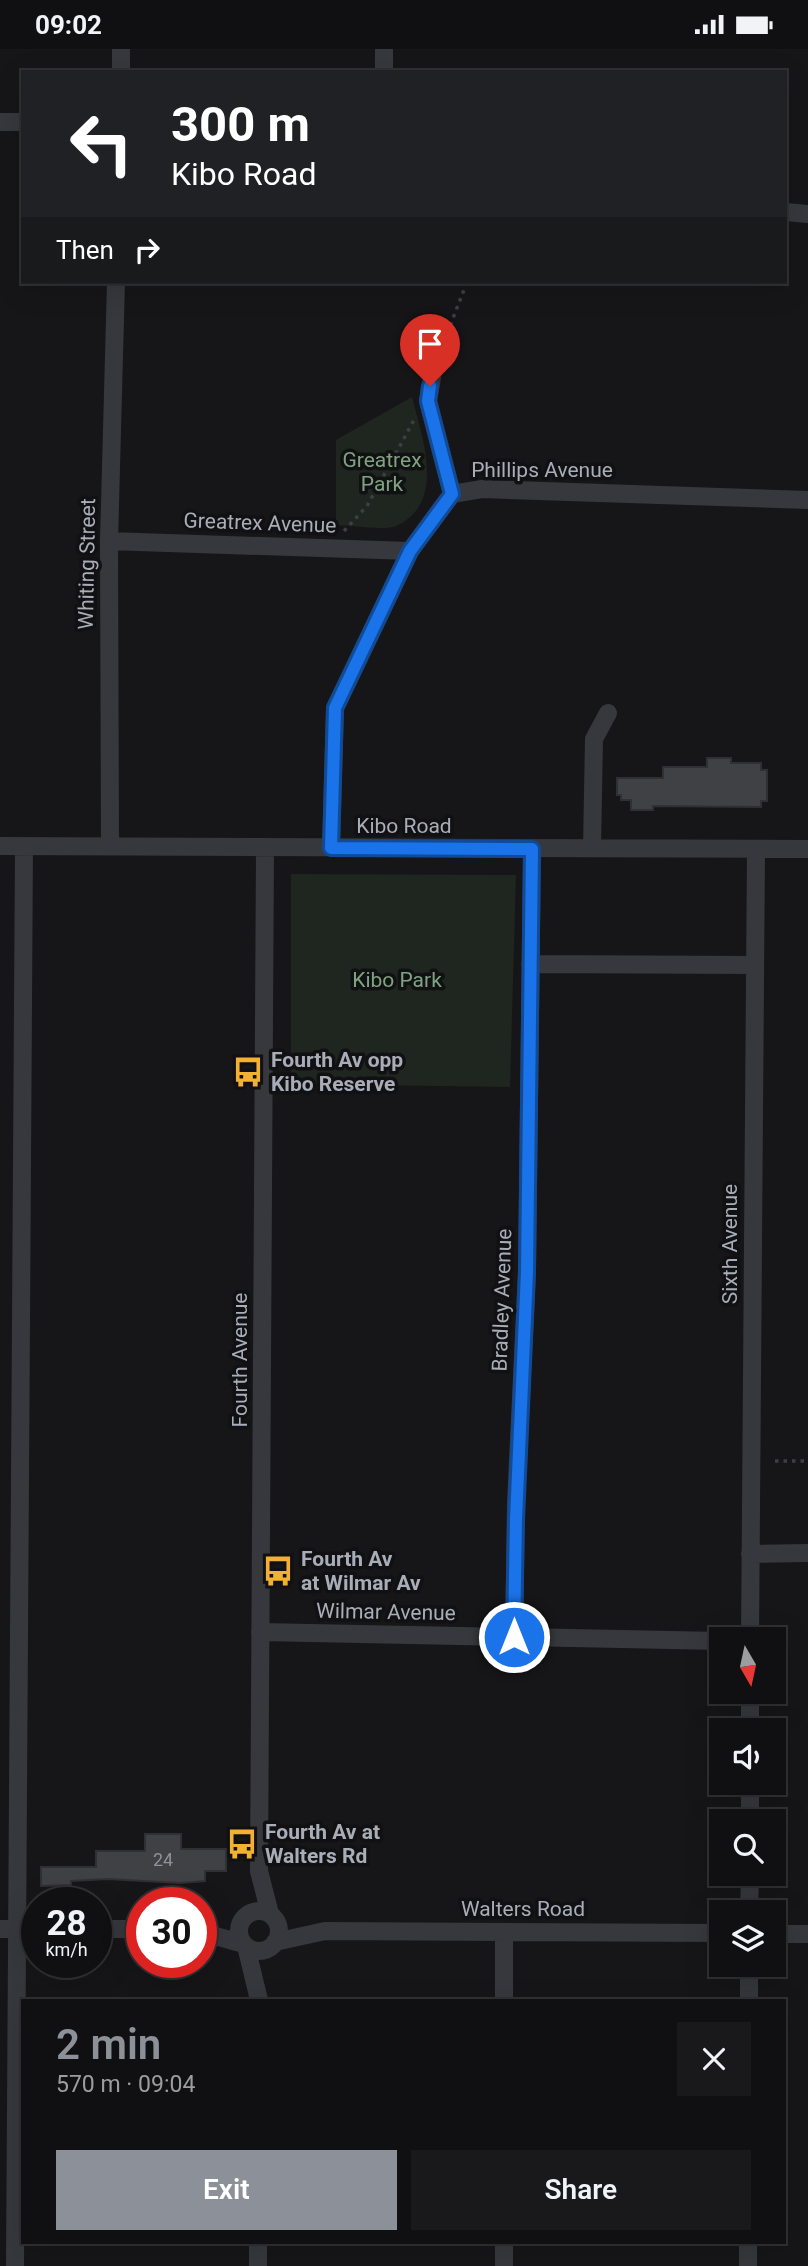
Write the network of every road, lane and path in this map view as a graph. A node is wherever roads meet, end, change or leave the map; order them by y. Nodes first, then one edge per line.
1 (121, 49) edge
2 (384, 49) edge
3 (121, 70) edge
4 (384, 70) edge
5 (0, 122) edge
6 (21, 122) edge
7 (787, 212) edge
8 (808, 214) edge
9 (116, 284) edge
10 (466, 284) edge
11 (433, 372) joint
12 (419, 408) dead end
13 (452, 494) junction
14 (808, 500) edge
15 (109, 541) junction
16 (328, 548) junction
17 (410, 551) junction
18 (608, 713) dead end
19 (0, 846) edge
20 (24, 846) junction
21 (110, 846) junction
22 (265, 848) junction
23 (331, 848) junction
24 (592, 848) junction
25 (532, 849) junction
26 (756, 849) junction
27 (808, 849) edge
28 (530, 964) junction
29 (755, 965) junction
30 (775, 1461) dead end
31 (808, 1461) edge
32 (808, 1553) edge
33 (750, 1554) junction
34 (750, 1627) edge
35 (260, 1632) junction
36 (514, 1637) junction
37 (709, 1641) edge
38 (259, 1871) junction
39 (273, 1916) junction
40 (243, 1918) junction
41 (217, 1925) edge
42 (8, 1929) edge
43 (325, 1931) junction
44 (504, 1932) junction
45 (709, 1933) edge
46 (786, 1934) edge
47 (808, 1934) edge
48 (217, 1935) edge
49 (273, 1944) junction
50 (245, 1945) junction
51 (749, 1977) edge
52 (259, 1996) edge
53 (504, 1999) edge
54 (749, 1999) edge
55 (258, 2244) edge
56 (504, 2244) edge
57 (748, 2244) edge
58 (15, 2266) edge
59 (258, 2266) edge
60 (504, 2266) edge
61 (748, 2266) edge

1 - 3 street
2 - 4 street
5 - 6 street
7 - 8 street
9 - 15 street, Whiting Street
10 - 11 path
11 - 13 street
12 - 16 path
13 - 14 street, Phillips Avenue
13 - 17 street, Phillips Avenue
15 - 16 street, Greatrex Avenue
15 - 21 street, Whiting Street
16 - 17 street, Greatrex Avenue
17 - 23 street, Phillips Avenue
18 - 24 street
19 - 20 street, Kibo Road
20 - 21 street, Kibo Road
20 - 42 street
21 - 22 street, Kibo Road
22 - 23 street, Kibo Road
22 - 35 street, Fourth Avenue
23 - 25 street, Kibo Road
24 - 25 street, Kibo Road
24 - 26 street, Kibo Road
25 - 28 street, Bradley Avenue
26 - 27 street, Kibo Road
26 - 29 street, Sixth Avenue
28 - 29 street
28 - 36 street, Bradley Avenue
29 - 33 street, Sixth Avenue
30 - 31 path
32 - 33 street
33 - 34 street, Sixth Avenue
35 - 36 street, Wilmar Avenue
35 - 38 street, Fourth Avenue
36 - 37 street, Wilmar Avenue
38 - 39 street, Fourth Avenue
38 - 40 street, Fourth Avenue
39 - 40 street
39 - 43 street, Walters Road
39 - 49 street
40 - 41 street
40 - 50 street
42 - 58 street
43 - 44 street, Walters Road
43 - 49 street, Walters Road
44 - 45 street, Walters Road
44 - 53 street
46 - 47 street
48 - 50 street
49 - 50 street
49 - 52 street
50 - 52 street
51 - 54 street
55 - 59 street
56 - 60 street
57 - 61 street

